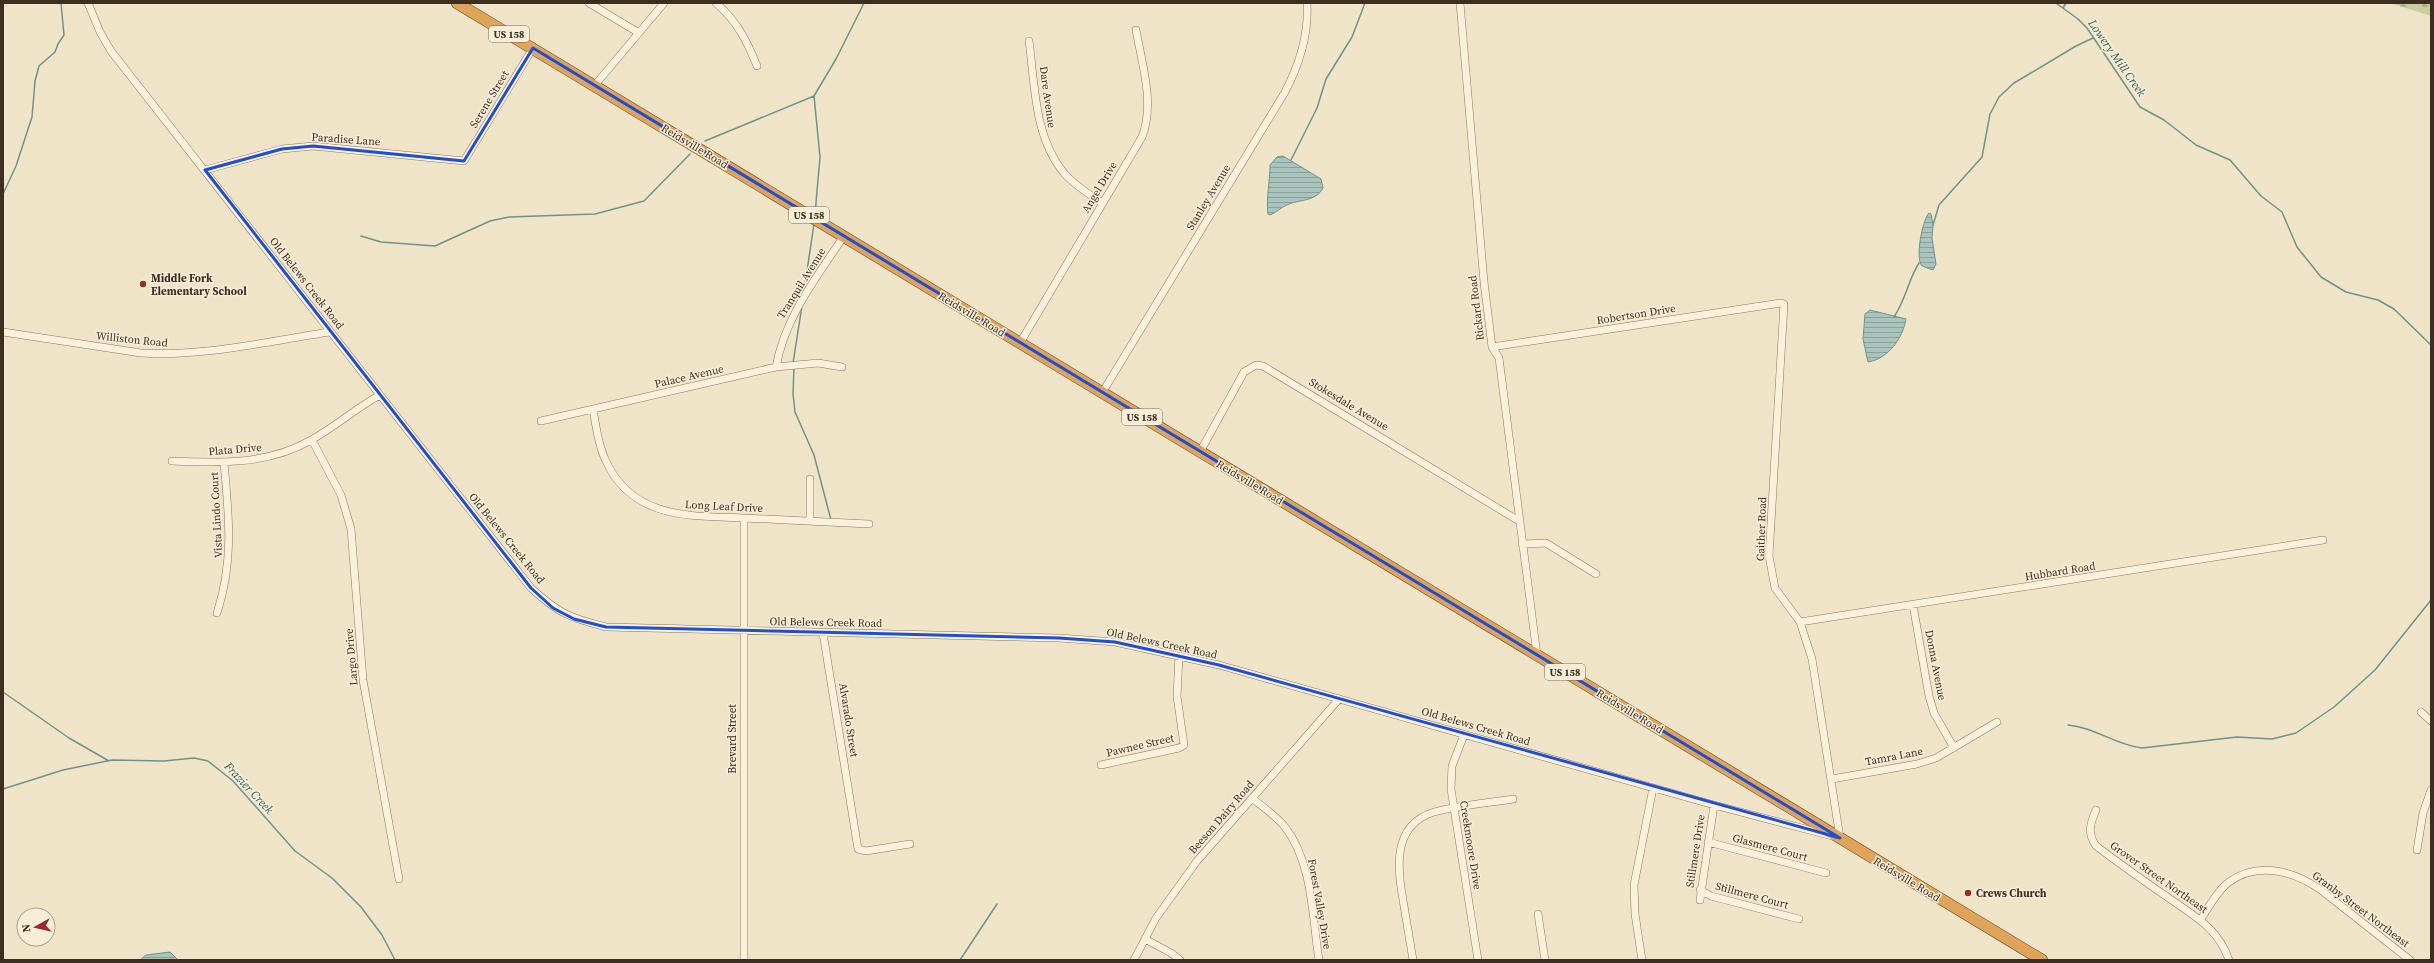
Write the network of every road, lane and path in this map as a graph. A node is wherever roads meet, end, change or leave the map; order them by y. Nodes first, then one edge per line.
1 (88, 3) edge
2 (457, 3) edge
3 (589, 3) edge
4 (664, 3) edge
5 (716, 3) edge
6 (1307, 3) edge
7 (1460, 3) edge
8 (1136, 30) dead end
9 (639, 33) junction
10 (1029, 41) dead end
11 (533, 48) junction
12 (756, 66) dead end
13 (595, 86) junction
14 (464, 161) joint
15 (205, 170) junction
16 (1102, 203) junction
17 (844, 236) junction
18 (1784, 304) joint
19 (3, 332) edge
20 (330, 332) junction
21 (1020, 343) junction
22 (1492, 347) junction
23 (776, 367) junction
24 (842, 367) dead end
25 (1102, 393) junction
26 (380, 395) junction
27 (593, 409) junction
28 (541, 421) dead end
29 (312, 440) junction
30 (1200, 452) junction
31 (172, 461) dead end
32 (224, 463) junction
33 (810, 479) dead end
34 (744, 518) junction
35 (810, 521) junction
36 (1519, 521) junction
37 (869, 524) dead end
38 (2324, 540) dead end
39 (1522, 544) junction
40 (1596, 574) dead end
41 (1913, 605) junction
42 (218, 613) dead end
43 (1800, 622) junction
44 (742, 631) junction
45 (823, 633) junction
46 (1537, 655) junction
47 (1179, 656) junction
48 (1339, 699) junction
49 (2421, 712) dead end
50 (2431, 721) edge
51 (1997, 722) dead end
52 (1464, 735) junction
53 (1954, 748) junction
54 (1101, 765) dead end
55 (1832, 779) junction
56 (1653, 788) junction
57 (2431, 790) edge
58 (1252, 798) junction
59 (1513, 799) dead end
60 (2428, 804) edge
61 (1714, 805) junction
62 (1455, 808) junction
63 (2096, 810) dead end
64 (1840, 838) junction
65 (1708, 842) junction
66 (910, 844) dead end
67 (2417, 850) dead end
68 (1826, 873) dead end
69 (399, 879) dead end
70 (1700, 890) junction
71 (1700, 900) dead end
72 (1538, 914) dead end
73 (1799, 919) dead end
74 (2201, 919) junction
75 (1145, 940) junction
76 (744, 960) edge
77 (1134, 960) edge
78 (1180, 960) edge
79 (1319, 960) edge
80 (1413, 960) edge
81 (1478, 960) edge
82 (1545, 960) edge
83 (1642, 960) edge
84 (2042, 960) edge
85 (2229, 960) edge
86 (2410, 960) edge

1 - 15 street, Old Belews Creek Road
2 - 11 highway, Reidsville Road / US 158
3 - 9 street
4 - 9 street
5 - 12 street
6 - 25 street, Stanley Avenue
7 - 22 street, Rickard Road
8 - 16 street, Angel Drive
9 - 13 street
10 - 16 street, Dare Avenue
11 - 13 highway, Reidsville Road / US 158
11 - 14 street, Serene Street
13 - 17 highway, Reidsville Road / US 158
14 - 15 street, Paradise Lane
15 - 20 street, Old Belews Creek Road
16 - 21 street, Angel Drive
17 - 21 highway, Reidsville Road / US 158
17 - 23 street, Tranquil Avenue
18 - 22 street, Robertson Drive
18 - 43 street, Gaither Road
19 - 20 street, Williston Road
20 - 26 street, Old Belews Creek Road
21 - 25 highway, Reidsville Road / US 158
22 - 36 street, Rickard Road
23 - 24 street, Palace Avenue
23 - 27 street, Palace Avenue
25 - 30 highway, Reidsville Road / US 158
26 - 29 street, Plata Drive
26 - 44 street, Old Belews Creek Road
27 - 28 street, Palace Avenue
27 - 34 street, Long Leaf Drive
29 - 32 street, Plata Drive
29 - 69 street, Largo Drive
30 - 36 street, Stokesdale Avenue
30 - 46 highway, Reidsville Road / US 158
31 - 32 street, Plata Drive
32 - 42 street, Vista Lindo Court
33 - 35 street
34 - 35 street, Long Leaf Drive
34 - 44 street, Brevard Street
35 - 37 street, Long Leaf Drive
36 - 39 street, Rickard Road
38 - 41 street, Hubbard Road
39 - 40 street
39 - 46 street, Rickard Road
41 - 43 street, Hubbard Road
41 - 53 street, Donna Avenue
43 - 55 street, Gaither Road
44 - 45 street, Old Belews Creek Road
44 - 76 street, Brevard Street
45 - 47 street, Old Belews Creek Road
45 - 66 street, Alvarado Street
46 - 64 highway, Reidsville Road / US 158
47 - 48 street, Old Belews Creek Road
47 - 54 street, Pawnee Street
48 - 52 street, Old Belews Creek Road
48 - 58 street, Beeson Dairy Road
49 - 50 street
51 - 53 street, Tamra Lane
52 - 56 street, Old Belews Creek Road
52 - 62 street, Creekmoore Drive
53 - 55 street, Tamra Lane
55 - 64 street, Gaither Road
56 - 61 street, Old Belews Creek Road
56 - 83 street
57 - 60 street
58 - 75 street, Beeson Dairy Road
58 - 79 street, Forest Valley Drive
59 - 62 street
60 - 67 street
61 - 64 street, Old Belews Creek Road
61 - 65 street, Stillmere Drive
62 - 80 street
62 - 81 street, Creekmoore Drive
63 - 74 street, Grover Street Northeast
64 - 84 highway, Reidsville Road / US 158
65 - 68 street, Glasmere Court
65 - 70 street, Stillmere Drive
70 - 71 street, Stillmere Drive
70 - 73 street, Stillmere Court
72 - 82 street
74 - 85 street, Grover Street Northeast
74 - 86 street, Granby Street Northeast
75 - 77 street, Beeson Dairy Road
75 - 78 street

